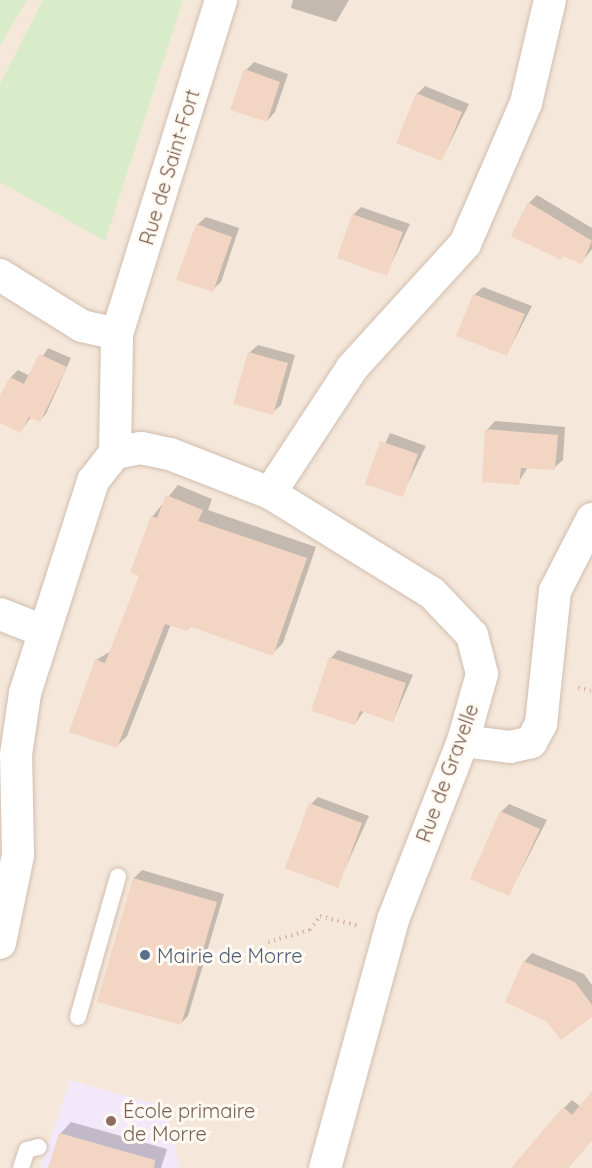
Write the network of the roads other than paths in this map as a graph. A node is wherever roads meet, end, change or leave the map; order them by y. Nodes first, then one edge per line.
1 (221, 0) edge
2 (550, 0) edge
3 (0, 274) edge
4 (117, 334) junction
5 (115, 453) junction
6 (270, 493) junction
7 (592, 519) edge
8 (0, 614) edge
9 (41, 630) junction
10 (463, 741) junction
11 (118, 877) dead end
12 (0, 943) edge
13 (78, 1017) dead end
14 (39, 1147) dead end
15 (21, 1168) edge
16 (325, 1168) edge

1 - 4 street, Rue de Saint-Fort
2 - 6 street
3 - 4 street
4 - 5 street, Rue de Saint-Fort
5 - 6 street, Rue de Gravelle
5 - 9 street
6 - 10 street, Rue de Gravelle
7 - 10 street
8 - 9 street
9 - 12 street
10 - 16 street, Rue de Gravelle
11 - 13 lane
14 - 15 lane

